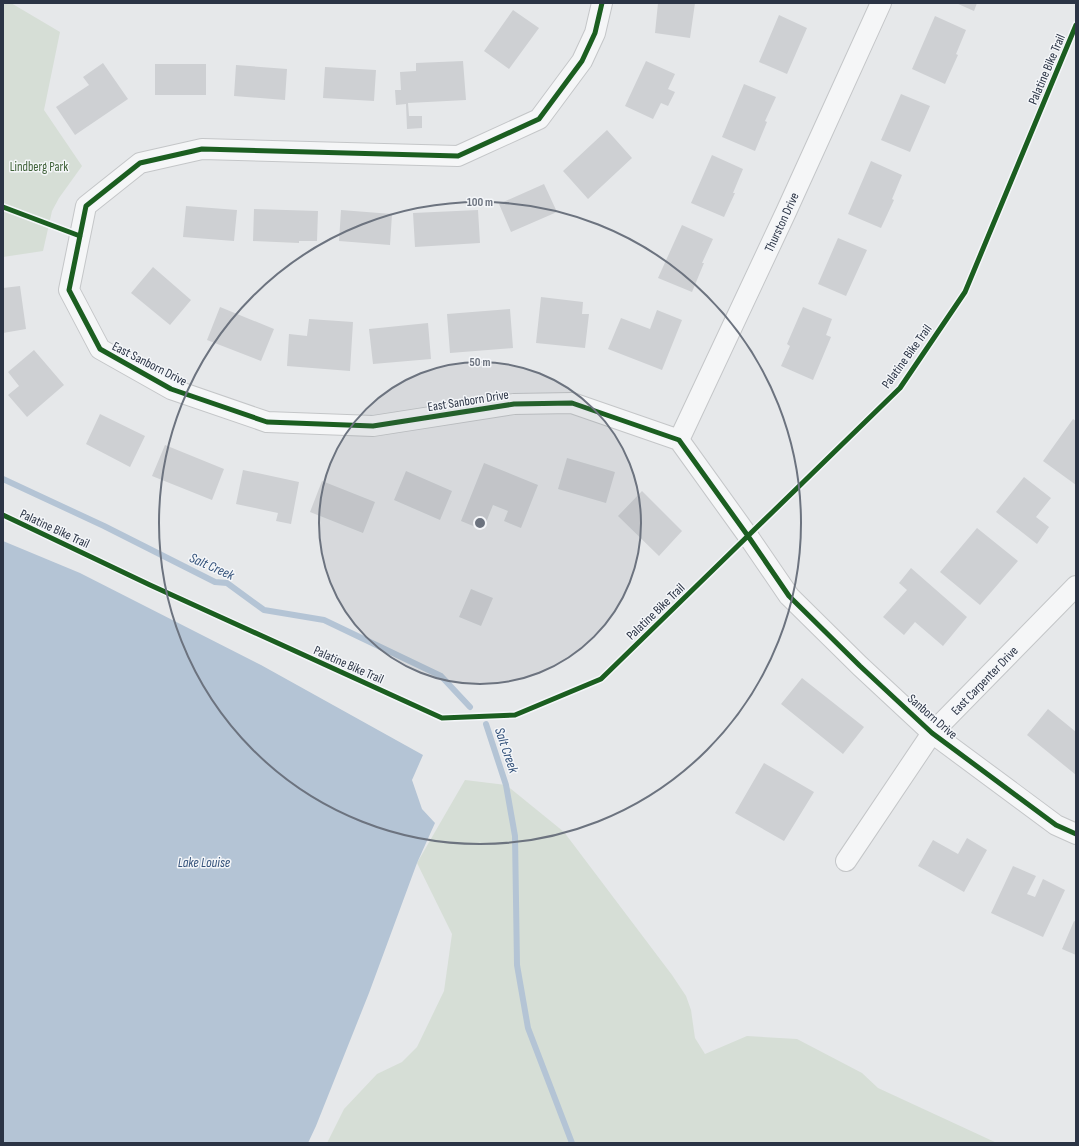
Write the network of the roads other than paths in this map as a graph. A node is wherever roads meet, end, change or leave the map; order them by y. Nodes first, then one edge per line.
1 (602, 3) edge
2 (881, 3) edge
3 (679, 440) junction
4 (1076, 586) edge
5 (932, 733) junction
6 (1076, 834) edge
7 (846, 861) dead end

1 - 3 street, East Sanborn Drive
2 - 3 street, Thurston Drive
3 - 5 street, Sanborn Drive
4 - 5 street, East Carpenter Drive
5 - 6 street, Sanborn Drive
5 - 7 street, East Carpenter Drive

